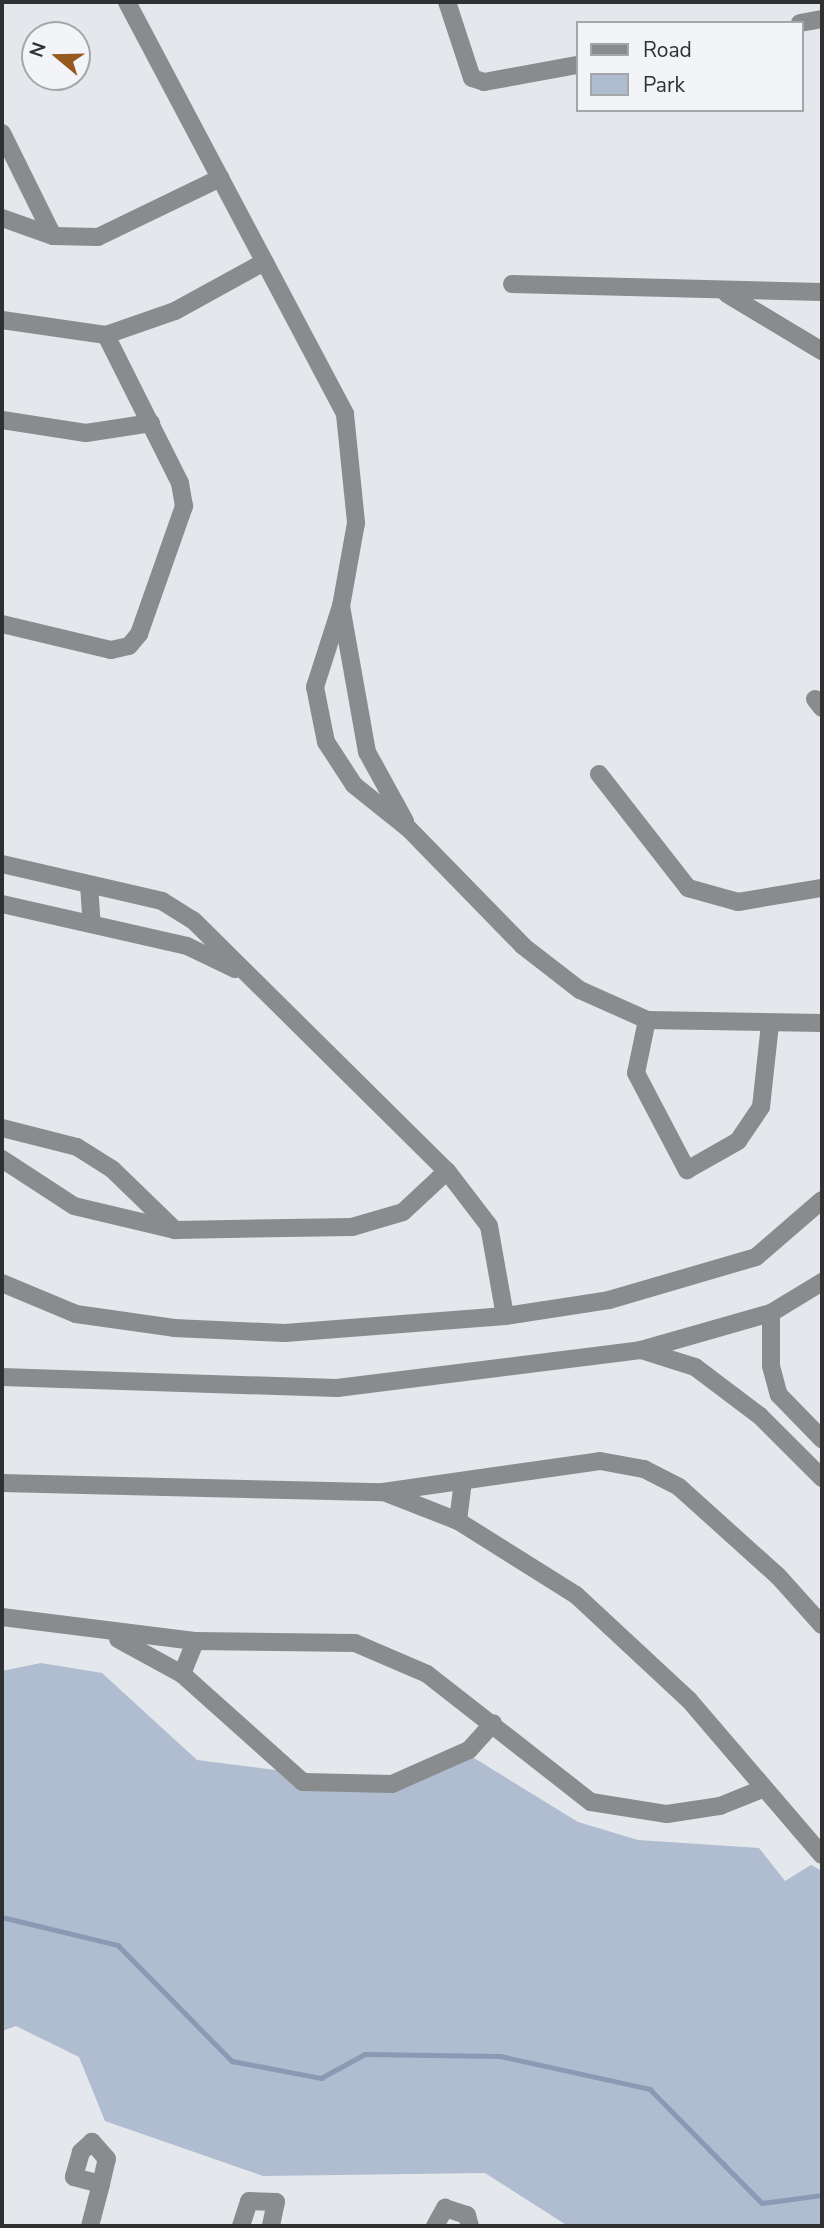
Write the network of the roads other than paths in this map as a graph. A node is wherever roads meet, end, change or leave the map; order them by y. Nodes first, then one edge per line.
1 (127, 2) edge
2 (447, 2) edge
3 (822, 19) edge
4 (803, 22) edge
5 (576, 65) edge
6 (2, 133) edge
7 (220, 177) junction
8 (2, 218) edge
9 (53, 236) junction
10 (264, 262) junction
11 (512, 284) dead end
12 (822, 292) edge
13 (726, 294) junction
14 (2, 320) edge
15 (106, 335) junction
16 (822, 351) edge
17 (2, 420) edge
18 (151, 423) junction
19 (341, 606) junction
20 (2, 624) edge
21 (599, 774) dead end
22 (409, 829) junction
23 (2, 864) edge
24 (89, 885) junction
25 (822, 888) edge
26 (2, 904) edge
27 (92, 924) junction
28 (248, 975) junction
29 (647, 1020) junction
30 (822, 1023) edge
31 (770, 1024) junction
32 (2, 1128) edge
33 (2, 1159) edge
34 (447, 1171) junction
35 (822, 1200) edge
36 (175, 1230) junction
37 (822, 1282) edge
38 (2, 1283) edge
39 (771, 1313) junction
40 (505, 1315) junction
41 (641, 1350) junction
42 (2, 1377) edge
43 (779, 1395) junction
44 (760, 1416) junction
45 (822, 1439) edge
46 (822, 1478) edge
47 (463, 1481) junction
48 (2, 1482) edge
49 (383, 1492) junction
50 (458, 1521) junction
51 (2, 1617) edge
52 (822, 1625) edge
53 (95, 1629) junction
54 (195, 1641) junction
55 (182, 1674) junction
56 (493, 1723) junction
57 (762, 1789) junction
58 (822, 1855) edge
59 (101, 2184) dead end
60 (90, 2226) edge
61 (241, 2226) edge
62 (271, 2226) edge
63 (435, 2226) edge
64 (470, 2226) edge

1 - 7 street
2 - 5 street
3 - 4 street
6 - 9 street
7 - 9 street
7 - 10 street
8 - 9 street
10 - 15 street
10 - 19 street
11 - 13 street
12 - 13 street
13 - 16 street
14 - 15 street
15 - 18 street
17 - 18 street
18 - 20 street
19 - 22 street
19 - 22 street
21 - 25 street
22 - 29 street
23 - 24 street
24 - 27 street
24 - 28 street
26 - 27 street
27 - 28 street
28 - 34 street
29 - 31 street
29 - 31 street
30 - 31 street
32 - 36 street
33 - 36 street
34 - 36 street
34 - 40 street
35 - 40 street
37 - 39 street
38 - 40 street
39 - 41 street
39 - 43 street
41 - 42 street
41 - 44 street
43 - 44 street
43 - 45 street
44 - 46 street
47 - 49 street
47 - 50 street
47 - 52 street
48 - 49 street
49 - 50 street
50 - 57 street
51 - 53 street
53 - 54 street
53 - 55 street
54 - 55 street
54 - 56 street
55 - 56 street
56 - 57 street
57 - 58 street
59 - 60 street
61 - 62 street
63 - 64 street

